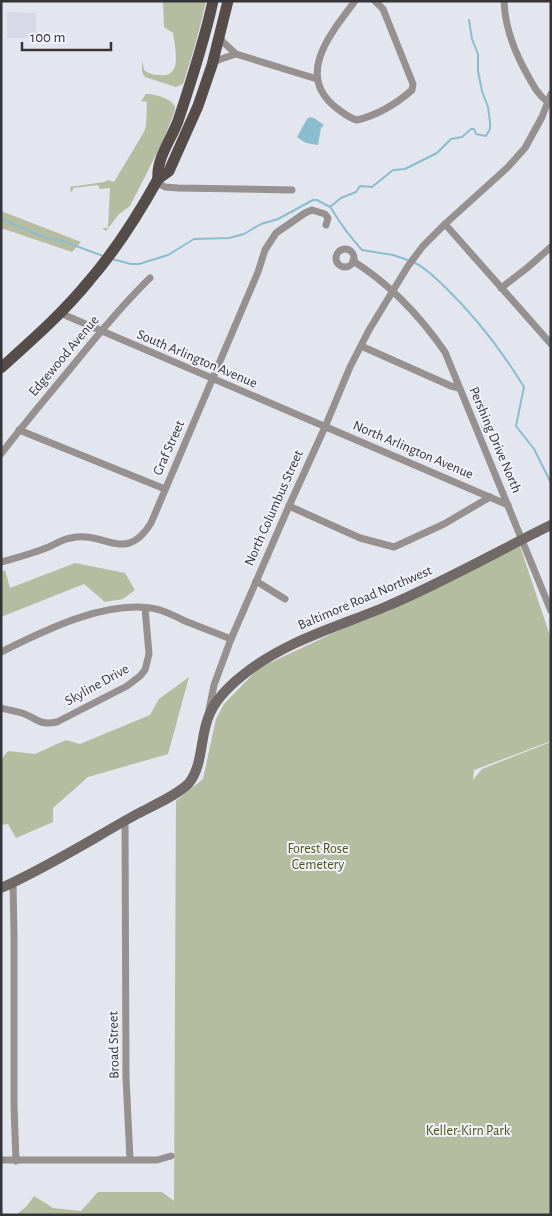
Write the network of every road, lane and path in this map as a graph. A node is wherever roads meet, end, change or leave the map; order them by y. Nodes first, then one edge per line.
1 (212, 1) edge
2 (228, 1) edge
3 (355, 1) edge
4 (375, 1) edge
5 (504, 1) edge
6 (219, 36) junction
7 (236, 54) junction
8 (212, 64) junction
9 (317, 79) junction
10 (550, 98) edge
11 (157, 180) junction
12 (292, 190) dead end
13 (445, 224) junction
14 (326, 225) dead end
15 (551, 247) edge
16 (353, 261) dead end
17 (150, 278) dead end
18 (501, 288) junction
19 (393, 291) junction
20 (60, 313) junction
21 (100, 332) junction
22 (551, 344) edge
23 (361, 346) junction
24 (1, 368) edge
25 (212, 380) junction
26 (459, 388) junction
27 (325, 427) junction
28 (19, 430) junction
29 (1, 454) edge
30 (165, 489) junction
31 (490, 497) junction
32 (508, 505) junction
33 (289, 506) junction
34 (551, 524) edge
35 (522, 539) junction
36 (1, 562) edge
37 (256, 581) junction
38 (285, 599) dead end
39 (145, 608) junction
40 (551, 611) edge
41 (231, 639) junction
42 (1, 652) edge
43 (1, 708) edge
44 (208, 719) junction
45 (125, 821) junction
46 (13, 883) junction
47 (1, 888) edge
48 (171, 1156) dead end
49 (1, 1160) edge
50 (16, 1160) junction
51 (130, 1160) junction

1 - 11 main road
2 - 6 main road
3 - 9 street
4 - 9 street
5 - 10 street
6 - 7 street
6 - 8 main road
7 - 8 street
7 - 9 street
8 - 11 main road
10 - 13 street, North Columbus Street
11 - 12 street
11 - 20 main road
13 - 18 street
13 - 19 street, North Columbus Street
14 - 25 street, Graf Street
15 - 18 street
16 - 19 street, Pershing Drive North
17 - 21 street, Edgewood Avenue
18 - 22 street
19 - 23 street, North Columbus Street
19 - 26 street, Pershing Drive North
20 - 21 street, South Arlington Avenue
20 - 24 main road
21 - 25 street, South Arlington Avenue
21 - 28 street, Edgewood Avenue
23 - 26 street
23 - 27 street, North Columbus Street
25 - 27 street, South Arlington Avenue
25 - 30 street, Graf Street
26 - 32 street, Pershing Drive North
27 - 31 street, North Arlington Avenue
27 - 33 street, North Columbus Street
28 - 29 street, Edgewood Avenue
28 - 30 street
30 - 36 street, Graf Street
31 - 32 street, North Arlington Avenue
31 - 33 street
32 - 35 street, Pershing Drive North
33 - 37 street, North Columbus Street
34 - 35 main road, Baltimore Road Northwest
35 - 40 street, Pershing Drive North
35 - 44 main road, Baltimore Road Northwest
37 - 38 street
37 - 41 street, North Columbus Street
39 - 41 street
39 - 42 street
39 - 43 street, Skyline Drive
41 - 44 street, North Columbus Street
44 - 45 main road, North Columbus Street
45 - 46 main road, North Columbus Street
45 - 51 street, Broad Street
46 - 47 main road, North Columbus Street
46 - 50 street
48 - 51 street
49 - 50 street
50 - 51 street

